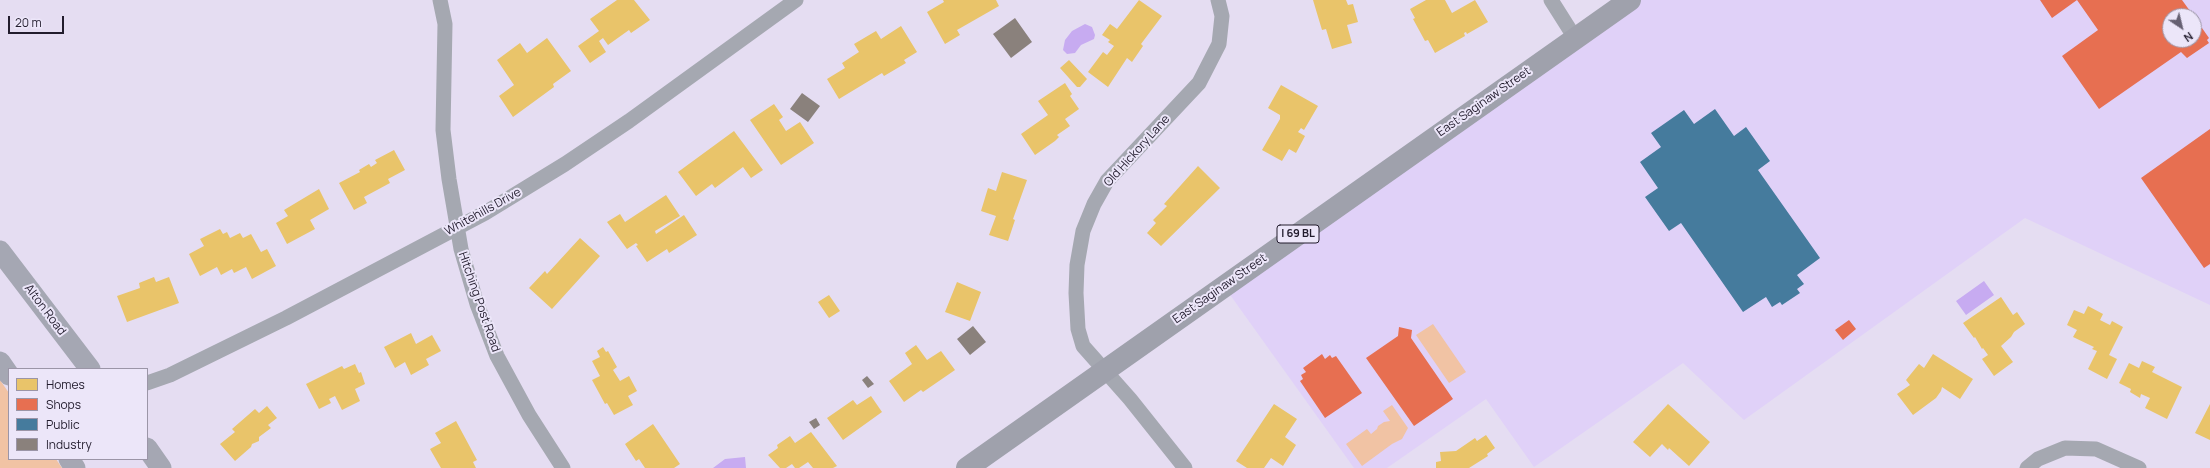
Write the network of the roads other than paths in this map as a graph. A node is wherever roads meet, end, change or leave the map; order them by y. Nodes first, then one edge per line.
1 (440, 0) edge
2 (796, 0) edge
3 (1218, 0) edge
4 (1551, 0) edge
5 (1630, 0) edge
6 (1575, 38) junction
7 (458, 226) junction
8 (0, 251) edge
9 (0, 362) edge
10 (89, 368) edge
11 (1104, 370) junction
12 (8, 374) edge
13 (148, 383) edge
14 (148, 449) edge
15 (161, 468) edge
16 (564, 468) edge
17 (967, 468) edge
18 (1185, 468) edge
19 (2027, 468) edge
20 (2139, 468) edge

1 - 7 street, Hitching Post Road
2 - 7 street, Whitehills Drive
3 - 11 street, Old Hickory Lane
4 - 6 street
5 - 6 main road, East Saginaw Street / I 69 BL
6 - 11 main road, East Saginaw Street / I 69 BL
7 - 13 street, Whitehills Drive
7 - 16 street, Hitching Post Road
8 - 10 street, Alton Road
9 - 12 street
11 - 17 main road, East Saginaw Street / I 69 BL
11 - 18 street, Old Hickory Lane
14 - 15 street
19 - 20 street

